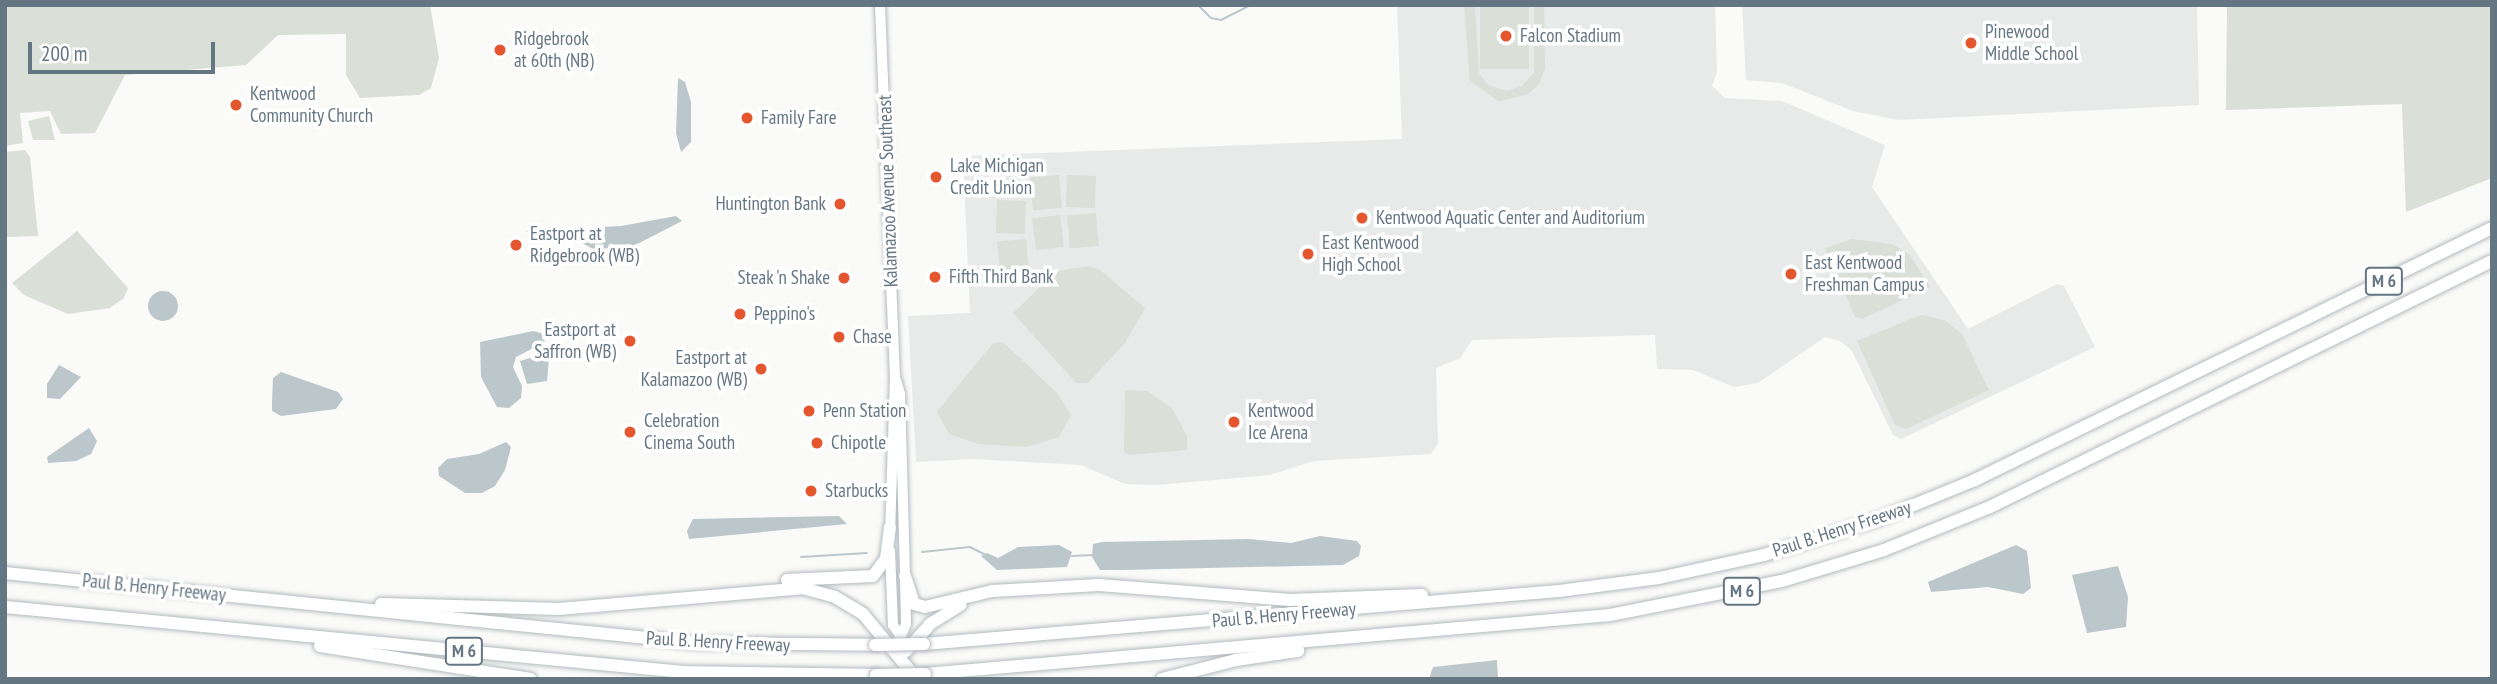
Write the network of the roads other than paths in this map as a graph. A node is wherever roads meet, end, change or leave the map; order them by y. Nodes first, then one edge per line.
1 (880, 5) edge
2 (2492, 228) edge
3 (2492, 261) edge
4 (895, 376) junction
5 (890, 527) junction
6 (5, 573) edge
7 (905, 576) junction
8 (121, 585) junction
9 (1032, 589) junction
10 (1559, 591) junction
11 (684, 598) junction
12 (5, 607) edge
13 (53, 611) junction
14 (1557, 621) junction
15 (900, 635) junction
16 (900, 658) junction
17 (921, 676) edge
18 (530, 679) edge
19 (890, 679) edge
20 (901, 679) edge
21 (1162, 679) edge

1 - 4 main road, Kalamazoo Avenue Southeast
2 - 10 highway, Paul B. Henry Freeway / M 6
3 - 14 highway, Paul B. Henry Freeway / M 6
4 - 5 main road, Kalamazoo Avenue Southeast
4 - 7 main road, Kalamazoo Avenue Southeast
5 - 11 highway
5 - 15 main road, Kalamazoo Avenue Southeast
6 - 8 highway, Paul B. Henry Freeway / M 6
7 - 9 highway
7 - 15 main road, Kalamazoo Avenue Southeast
8 - 10 highway, Paul B. Henry Freeway / M 6, bridge
8 - 11 highway
9 - 10 highway
9 - 16 highway
11 - 16 highway
12 - 13 highway, Paul B. Henry Freeway / M 6
13 - 17 highway, Paul B. Henry Freeway / M 6, bridge
13 - 18 highway
14 - 17 highway, Paul B. Henry Freeway / M 6
14 - 21 highway
15 - 16 main road, Kalamazoo Avenue Southeast
16 - 17 highway
16 - 19 highway
16 - 20 main road, Kalamazoo Avenue Southeast

